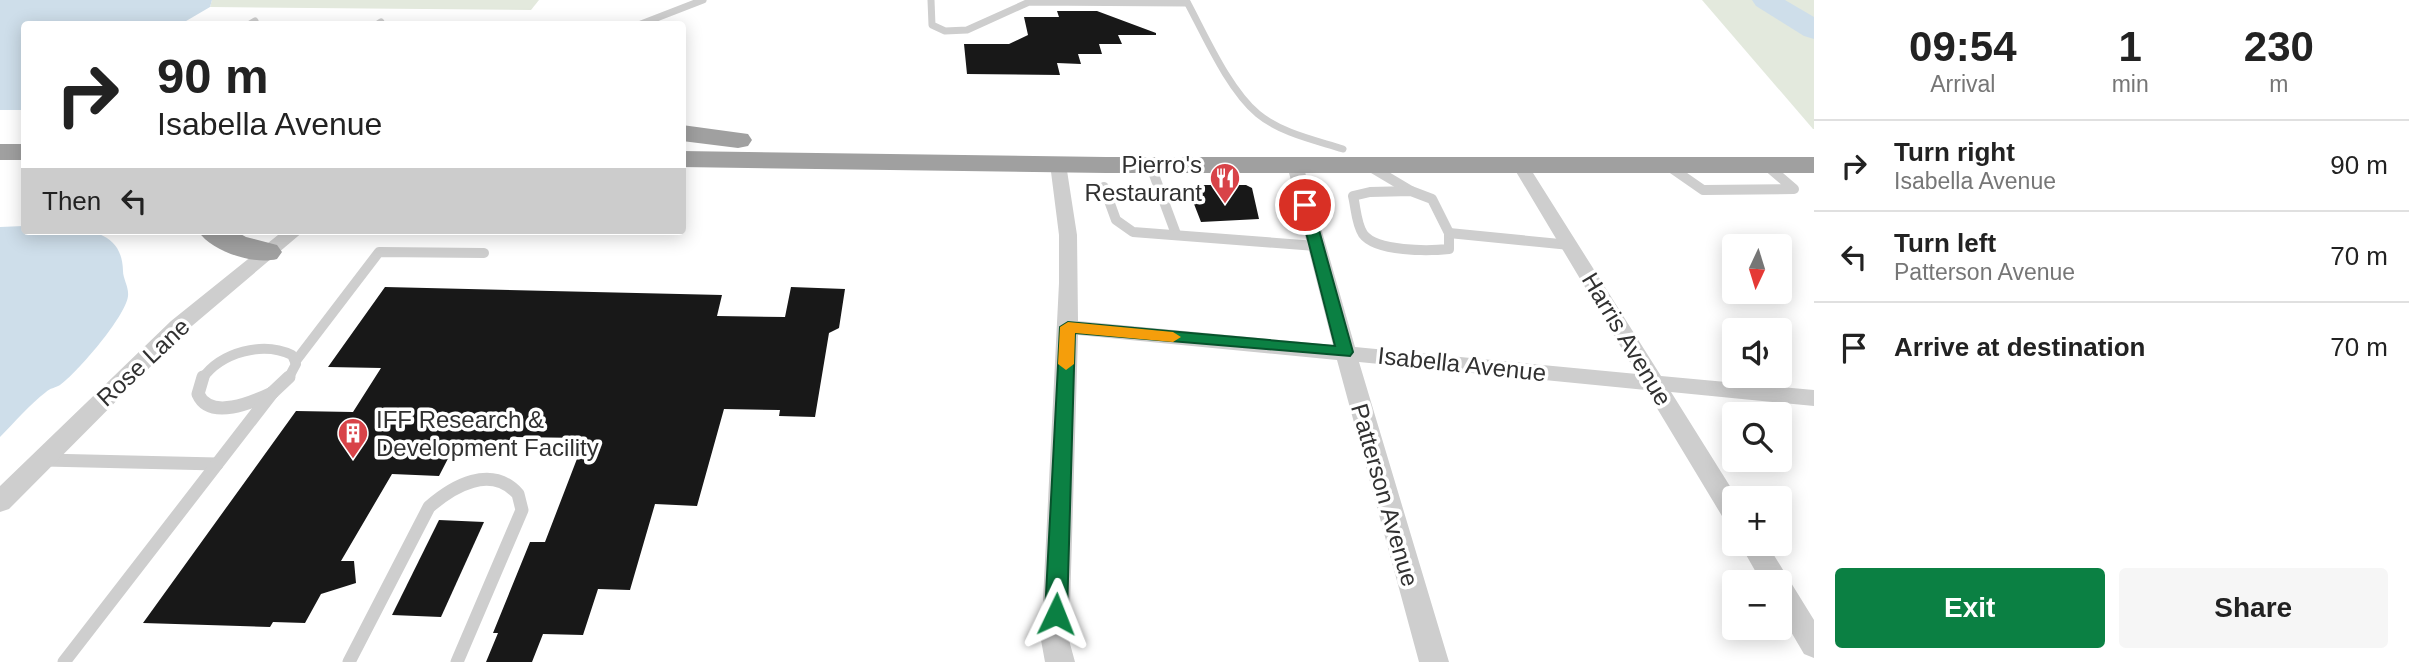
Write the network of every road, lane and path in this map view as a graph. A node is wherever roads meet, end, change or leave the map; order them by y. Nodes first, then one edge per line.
1 (703, 0) edge
2 (931, 0) edge
3 (1186, 1) edge
4 (649, 21) edge
5 (686, 134) edge
6 (686, 142) edge
7 (751, 142) junction
8 (1814, 148) edge
9 (1343, 149) junction
10 (686, 159) edge
11 (1058, 164) junction
12 (1150, 164) junction
13 (1294, 164) junction
14 (1367, 164) junction
15 (1520, 165) junction
16 (1814, 165) edge
17 (1104, 187) dead end
18 (1411, 191) junction
19 (1449, 233) junction
20 (1176, 234) junction
21 (220, 235) edge
22 (289, 235) edge
23 (1570, 245) junction
24 (1316, 246) junction
25 (266, 252) junction
26 (484, 253) dead end
27 (1068, 327) junction
28 (1345, 352) junction
29 (295, 362) junction
30 (1653, 382) junction
31 (272, 393) junction
32 (1814, 398) edge
33 (42, 460) junction
34 (217, 464) junction
35 (1722, 494) edge
36 (0, 502) edge
37 (1792, 609) edge
38 (1814, 645) edge
39 (64, 662) edge
40 (349, 662) edge
41 (457, 662) edge
42 (1060, 662) edge
43 (1434, 662) edge

1 - 4 lane
2 - 3 lane
3 - 9 lane
5 - 7 highway
6 - 7 highway
7 - 9 highway
8 - 9 highway
10 - 11 highway
11 - 12 highway
11 - 27 street
12 - 13 highway
12 - 20 lane
13 - 14 highway
13 - 24 street, Patterson Avenue
14 - 15 highway
14 - 18 lane
15 - 16 highway
15 - 23 street, Harris Avenue
17 - 20 lane
18 - 19 lane
18 - 19 lane
19 - 23 lane
20 - 24 lane
21 - 25 highway
22 - 25 street, Rose Lane
23 - 30 street, Harris Avenue
24 - 28 street, Patterson Avenue
25 - 33 street, Rose Lane
26 - 29 lane
27 - 28 street, Isabella Avenue
27 - 42 street
28 - 30 street, Isabella Avenue
28 - 43 street, Patterson Avenue
29 - 31 lane
29 - 31 lane
30 - 32 street, Isabella Avenue
30 - 35 street, Harris Avenue
31 - 34 lane
33 - 34 lane
33 - 36 street, Rose Lane
34 - 39 lane
37 - 38 street
40 - 41 lane

